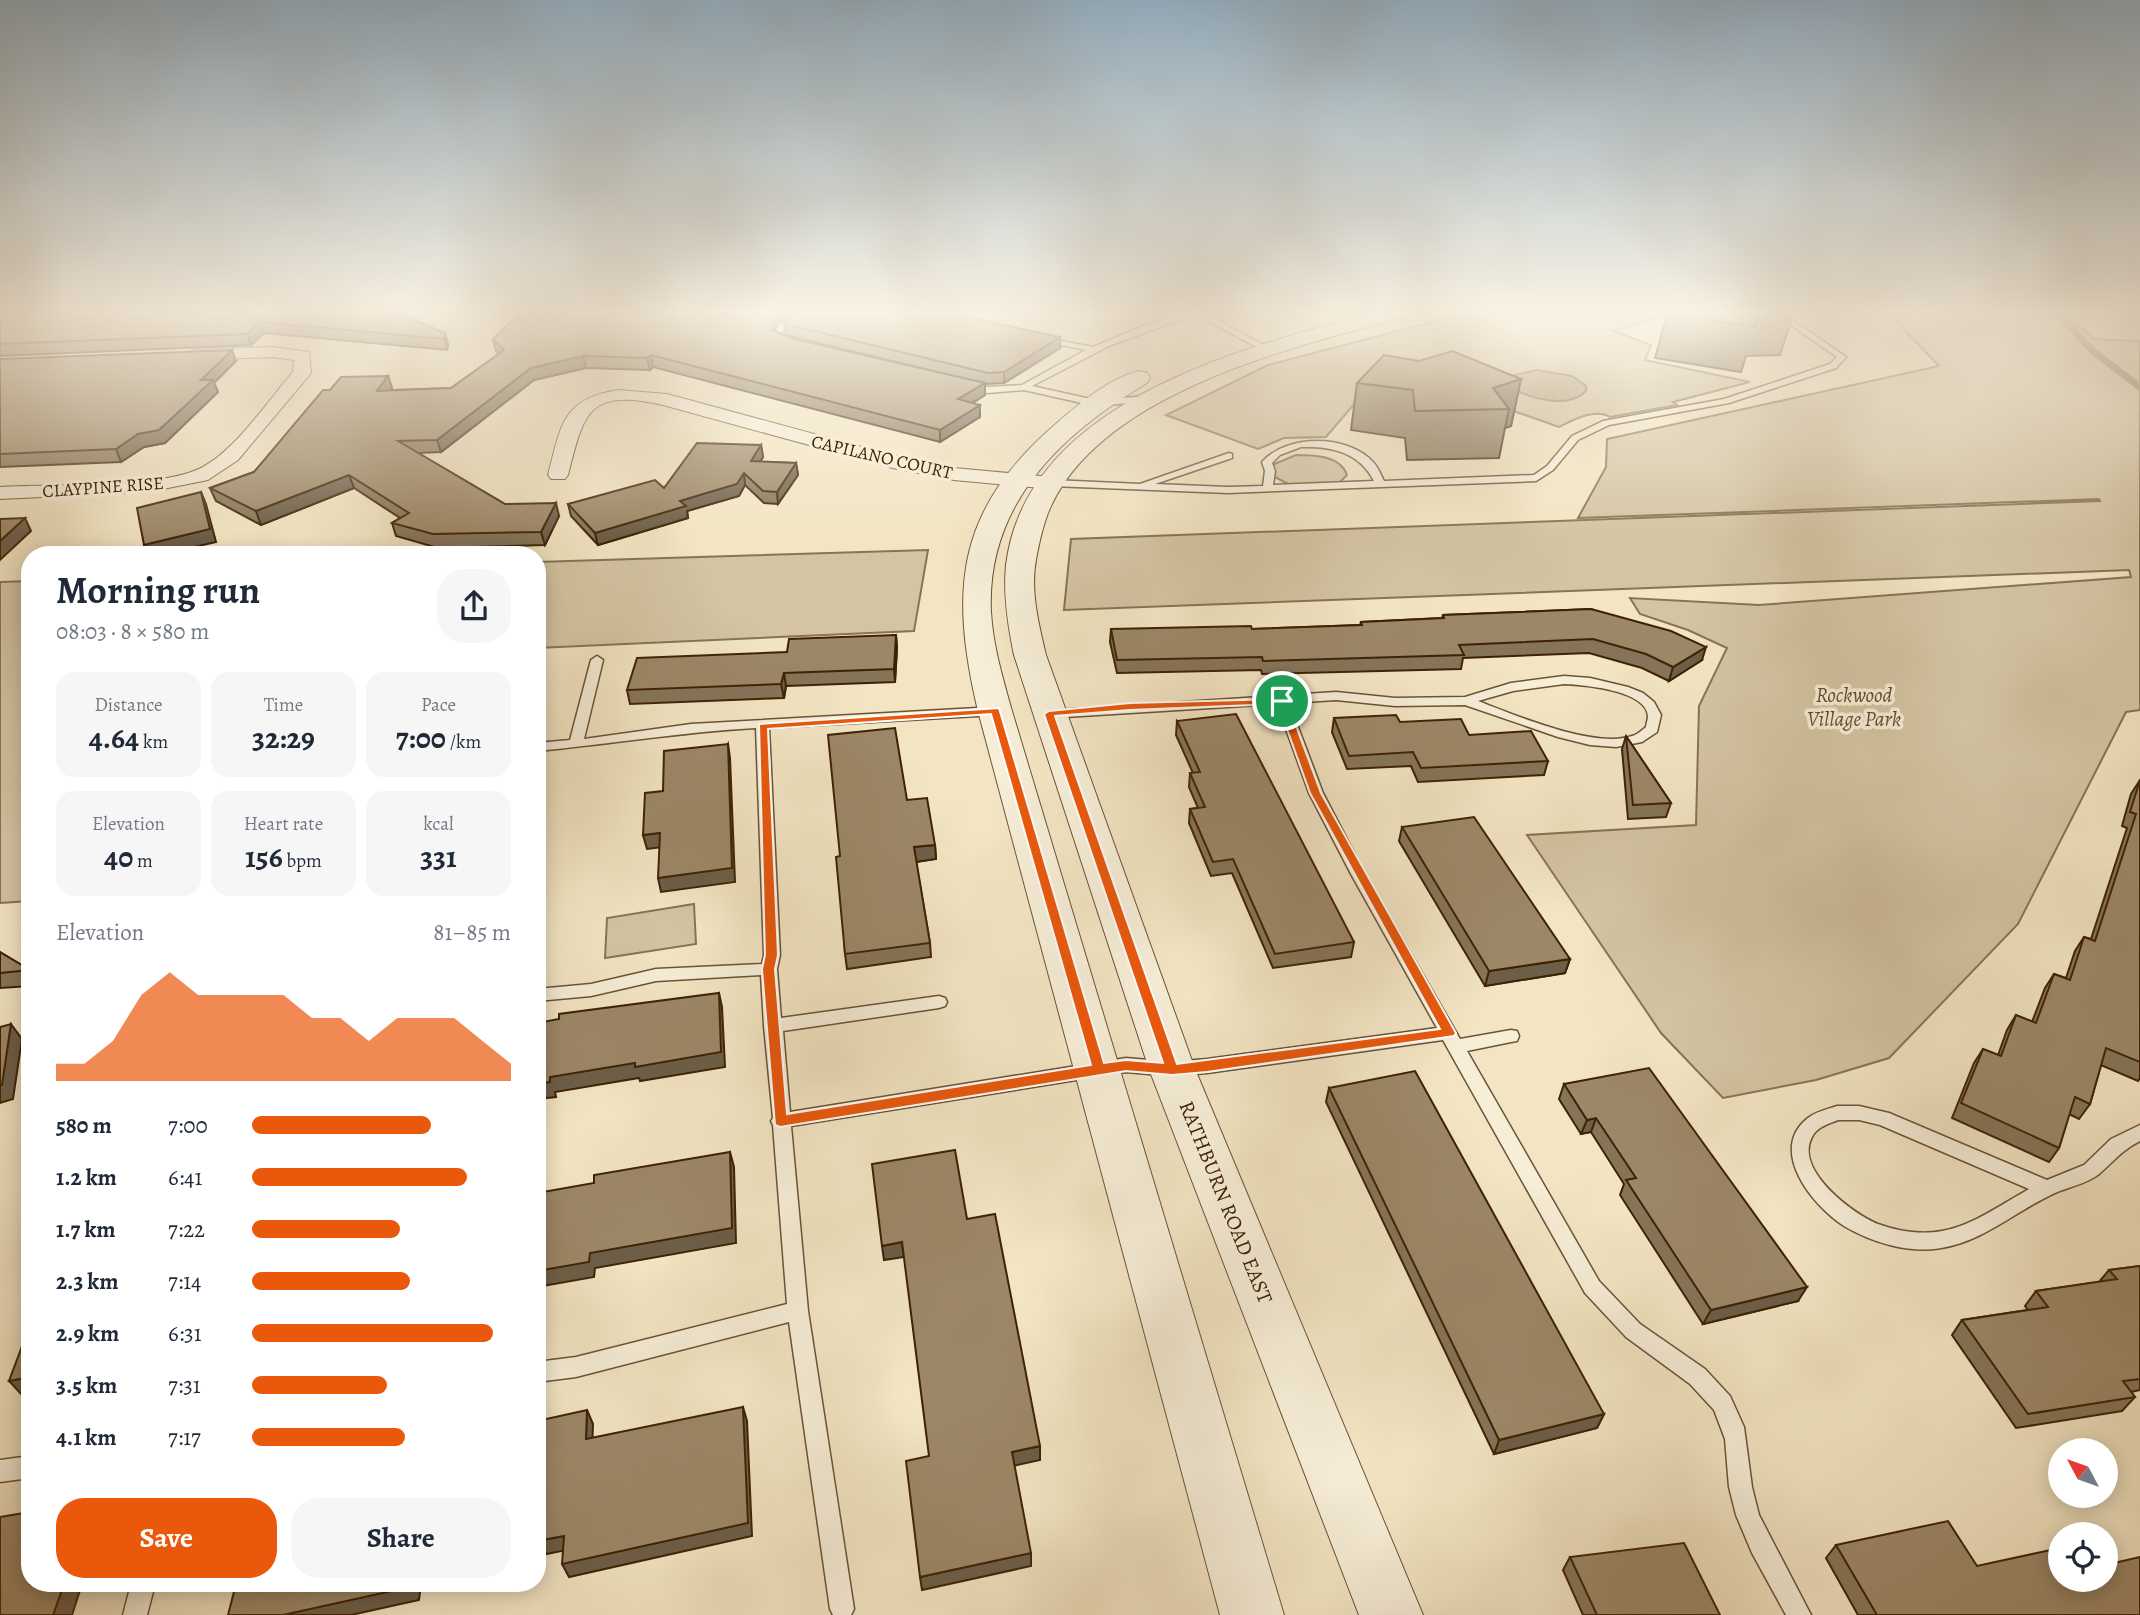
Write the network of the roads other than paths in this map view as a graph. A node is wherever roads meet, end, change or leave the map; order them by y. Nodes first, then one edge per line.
1 (290, 387) edge
2 (977, 387) edge
3 (1020, 387) edge
4 (1026, 387) edge
5 (1124, 387) edge
6 (1171, 387) edge
7 (1768, 387) edge
8 (1148, 399) junction
9 (1095, 403) junction
10 (1229, 456) dead end
11 (558, 475) dead end
12 (1033, 482) junction
13 (1381, 485) junction
14 (1137, 487) junction
15 (1268, 489) junction
16 (0, 493) edge
17 (597, 660) dead end
18 (1282, 701) junction
19 (1466, 701) junction
20 (995, 711) junction
21 (1049, 714) junction
22 (762, 726) junction
23 (576, 744) junction
24 (546, 746) edge
25 (769, 969) junction
26 (546, 994) edge
27 (939, 1002) dead end
28 (772, 1026) junction
29 (1511, 1036) dead end
30 (1453, 1040) junction
31 (1099, 1069) junction
32 (1172, 1069) junction
33 (780, 1121) junction
34 (2140, 1132) edge
35 (2047, 1188) junction
36 (798, 1311) junction
37 (546, 1371) edge
38 (21, 1468) edge
39 (0, 1471) edge
40 (141, 1592) edge
41 (842, 1609) dead end
42 (135, 1615) edge
43 (1252, 1615) edge
44 (1391, 1615) edge
45 (1799, 1615) edge

1 - 16 street, CLAYPINE RISE
2 - 3 lane
4 - 9 lane
5 - 9 street, RATHBURN ROAD EAST
6 - 8 street, RATHBURN ROAD EAST
7 - 13 lane
8 - 9 lane
8 - 12 street, RATHBURN ROAD EAST
9 - 12 street, RATHBURN ROAD EAST
10 - 14 lane
11 - 12 street, CAPILANO COURT
12 - 14 lane
12 - 20 street, RATHBURN ROAD EAST
12 - 21 street, RATHBURN ROAD EAST
13 - 15 lane
13 - 15 lane
14 - 15 lane
17 - 23 lane
18 - 19 lane
18 - 21 lane
18 - 30 lane
19 - 19 lane
20 - 22 lane
20 - 31 street, RATHBURN ROAD EAST
21 - 32 street, RATHBURN ROAD EAST
22 - 23 lane
22 - 25 lane
23 - 24 lane
25 - 26 lane
25 - 28 lane
27 - 28 lane
28 - 33 lane
29 - 30 lane
30 - 32 lane
30 - 45 lane
31 - 32 lane
31 - 33 lane
31 - 43 street, RATHBURN ROAD EAST
32 - 44 street, RATHBURN ROAD EAST
33 - 36 lane
34 - 35 lane
35 - 35 lane
36 - 37 lane
36 - 41 lane
38 - 39 lane
40 - 42 lane

